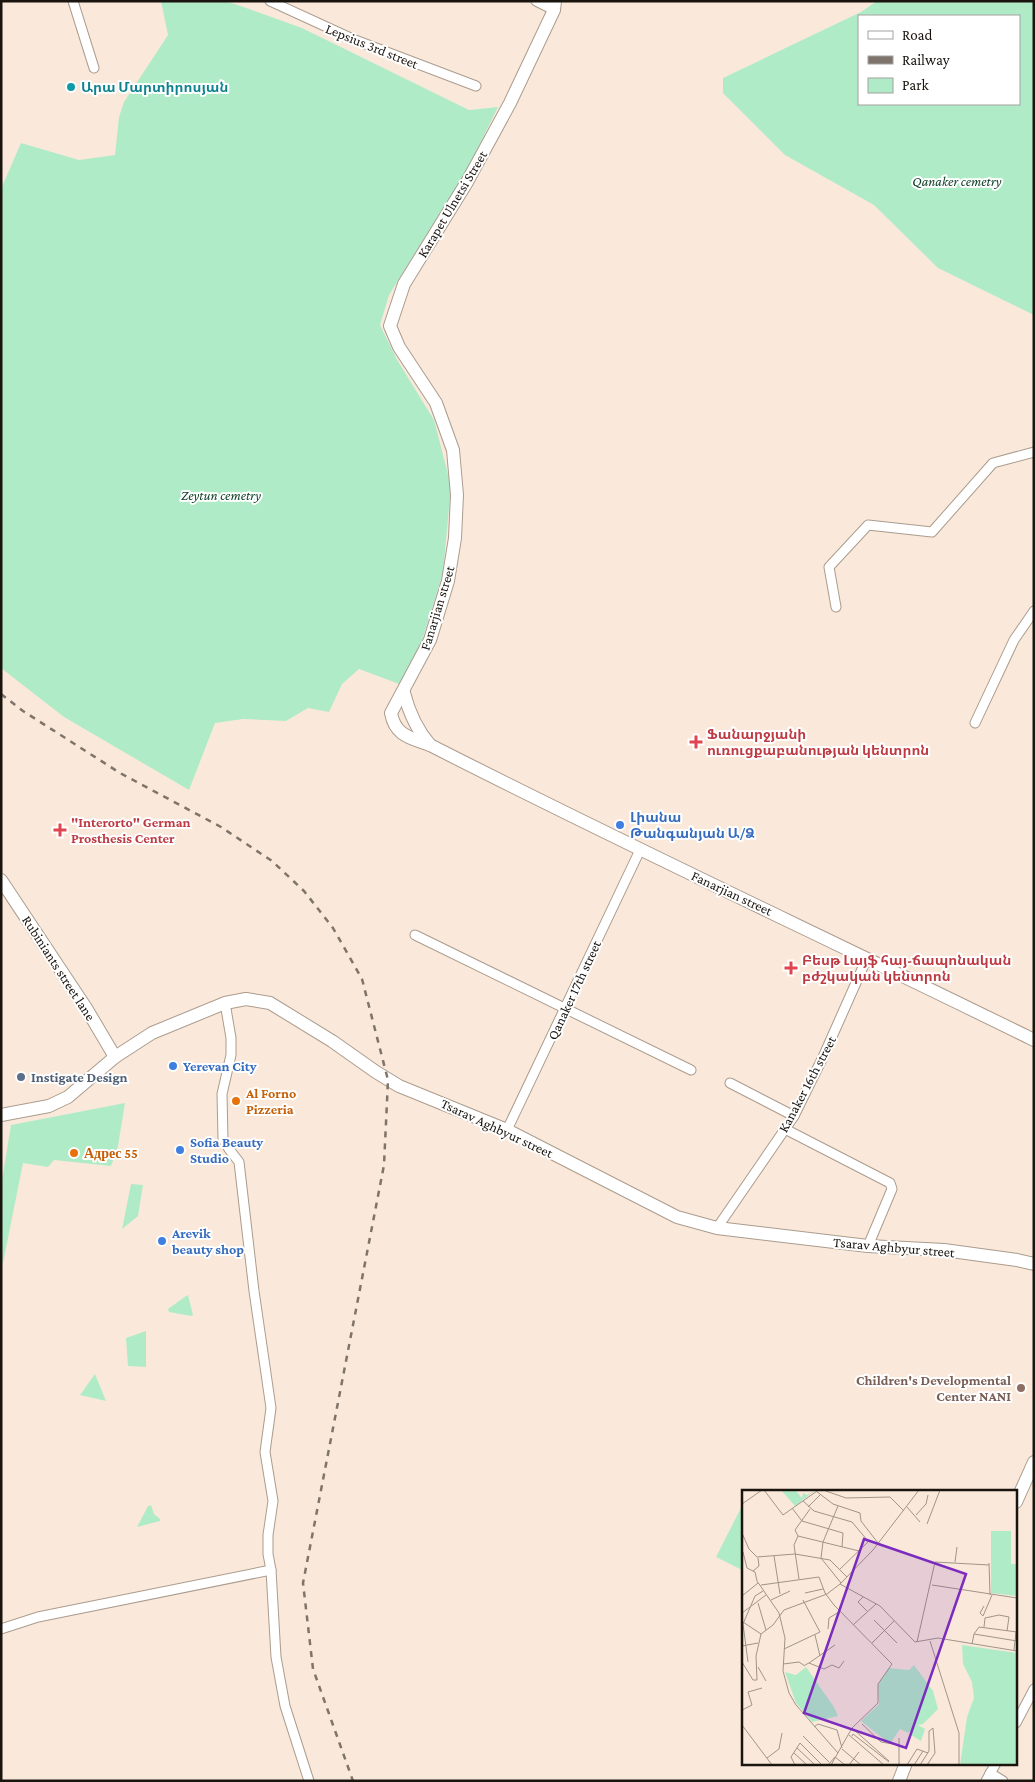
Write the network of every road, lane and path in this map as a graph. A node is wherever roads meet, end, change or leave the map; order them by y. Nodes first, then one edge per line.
1 (270, 1) edge
2 (536, 1) edge
3 (76, 2) edge
4 (555, 6) edge
5 (94, 68) dead end
6 (476, 86) dead end
7 (436, 402) joint
8 (1034, 452) edge
9 (836, 607) dead end
10 (1034, 611) edge
11 (404, 693) junction
12 (975, 723) dead end
13 (430, 745) junction
14 (640, 850) junction
15 (1, 880) edge
16 (415, 935) dead end
17 (868, 958) junction
18 (225, 1004) junction
19 (565, 1008) junction
20 (1034, 1040) edge
21 (115, 1057) junction
22 (691, 1070) dead end
23 (730, 1083) dead end
24 (1, 1116) edge
25 (794, 1116) junction
26 (785, 1129) junction
27 (507, 1130) junction
28 (717, 1228) junction
29 (868, 1246) junction
30 (1034, 1264) edge
31 (1034, 1462) edge
32 (1018, 1498) edge
33 (271, 1570) junction
34 (1, 1629) edge
35 (1034, 1688) edge
36 (1018, 1719) edge
37 (906, 1764) edge
38 (995, 1764) edge
39 (988, 1777) edge
40 (309, 1781) edge
41 (899, 1781) edge
42 (1003, 1781) edge

1 - 6 street, Lepsius 3rd street
2 - 4 street
3 - 5 street
4 - 7 street, Karapet Ulnetsi Street
7 - 11 street, Fanarjian street
8 - 9 street
10 - 12 street
11 - 13 street
11 - 13 street, Fanarjian street
13 - 14 street, Fanarjian street
14 - 17 street, Fanarjian street
14 - 19 street, Qanaker 17th street
15 - 21 street, Rubiniants street lane
16 - 19 street
17 - 20 street, Fanarjian street
17 - 25 street, Kanaker 16th street
18 - 21 street, Tsarav Aghbyur street
18 - 27 street, Tsarav Aghbyur street
18 - 33 street
19 - 22 street
19 - 27 street, Qanaker 17th street
21 - 24 street, Tsarav Aghbyur street
23 - 25 street
25 - 26 street, Kanaker 16th street
26 - 28 street, Kanaker 16th street
26 - 29 street
27 - 28 street, Tsarav Aghbyur street
28 - 29 street, Tsarav Aghbyur street
29 - 30 street, Tsarav Aghbyur street
31 - 32 street
33 - 34 street
33 - 40 street
35 - 36 street
37 - 41 street
38 - 39 street
39 - 42 street

